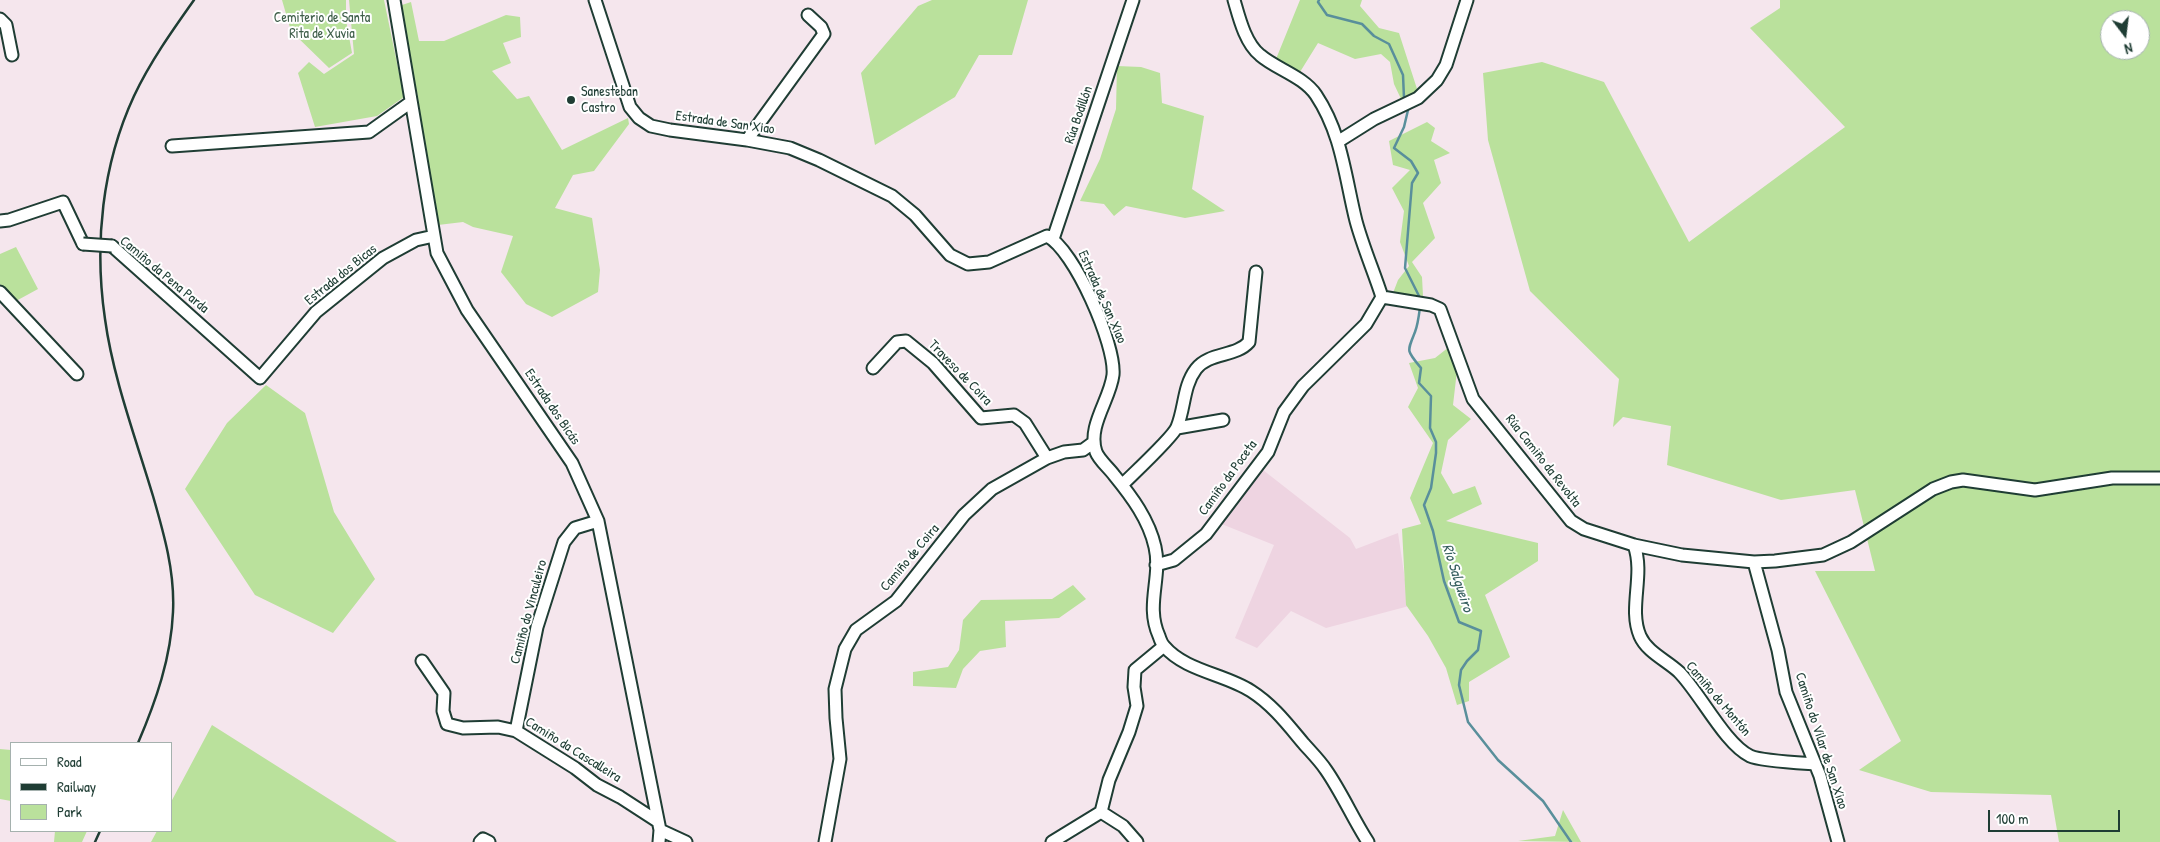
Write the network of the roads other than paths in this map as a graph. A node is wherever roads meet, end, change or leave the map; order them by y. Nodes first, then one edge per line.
1 (394, 0) edge
2 (1133, 0) edge
3 (1234, 0) edge
4 (1467, 0) edge
5 (598, 1) edge
6 (808, 15) dead end
7 (0, 19) edge
8 (12, 55) dead end
9 (410, 102) junction
10 (747, 140) junction
11 (1339, 141) junction
12 (172, 146) dead end
13 (0, 221) edge
14 (434, 236) junction
15 (1053, 239) junction
16 (1256, 272) dead end
17 (0, 292) edge
18 (1382, 297) junction
19 (873, 368) dead end
20 (77, 374) dead end
21 (260, 378) joint
22 (1223, 420) dead end
23 (1177, 428) junction
24 (1094, 442) junction
25 (1047, 458) junction
26 (2160, 478) edge
27 (1122, 485) junction
28 (598, 521) junction
29 (1634, 545) junction
30 (1754, 562) junction
31 (1156, 565) junction
32 (1164, 646) junction
33 (422, 661) dead end
34 (516, 731) junction
35 (1815, 764) junction
36 (1101, 812) junction
37 (659, 831) edge
38 (480, 842) edge
39 (489, 842) edge
40 (686, 842) edge
41 (825, 842) edge
42 (1052, 842) edge
43 (1137, 842) edge
44 (1368, 842) edge
45 (1838, 842) edge

1 - 9 street, Estrada dos Bicás
2 - 15 street, Rúa Bodillón
3 - 11 street
4 - 11 street
5 - 10 street, Estrada de San Xiao
6 - 10 street
7 - 8 street
9 - 12 street
9 - 14 street, Estrada dos Bicás
10 - 15 street, Estrada de San Xiao
11 - 18 street
13 - 21 street, Camiño da Pena Parda, bridge
14 - 21 street, Estrada dos Bicas
14 - 28 street, Estrada dos Bicás
15 - 24 street, Estrada de San Xiao
16 - 23 street
17 - 20 street
18 - 29 street, Rúa Camiño da Revolta
18 - 31 street, Camiño da Poceta
19 - 25 street, Traveso de Coira
22 - 23 street
23 - 27 street
24 - 25 street, Camiño de Coira
24 - 27 street
25 - 41 street, Camiño de Coira
26 - 30 street, Rúa Camiño da Revolta
27 - 31 street
28 - 34 street, Camiño do Vinculeiro
28 - 37 street, Estrada dos Bicás
29 - 30 street, Rúa Camiño da Revolta
29 - 35 street, Camiño do Montón
30 - 35 street, Camiño do Vilar de San Xiao
31 - 32 street
32 - 36 street
32 - 44 street
33 - 34 street, Camiño da Cascalleira
34 - 37 street, Camiño da Cascalleira
35 - 45 street, Camiño do Vilar de San Xiao
36 - 42 street
36 - 43 street
37 - 40 street, Camiño da Cascalleira
38 - 39 street

